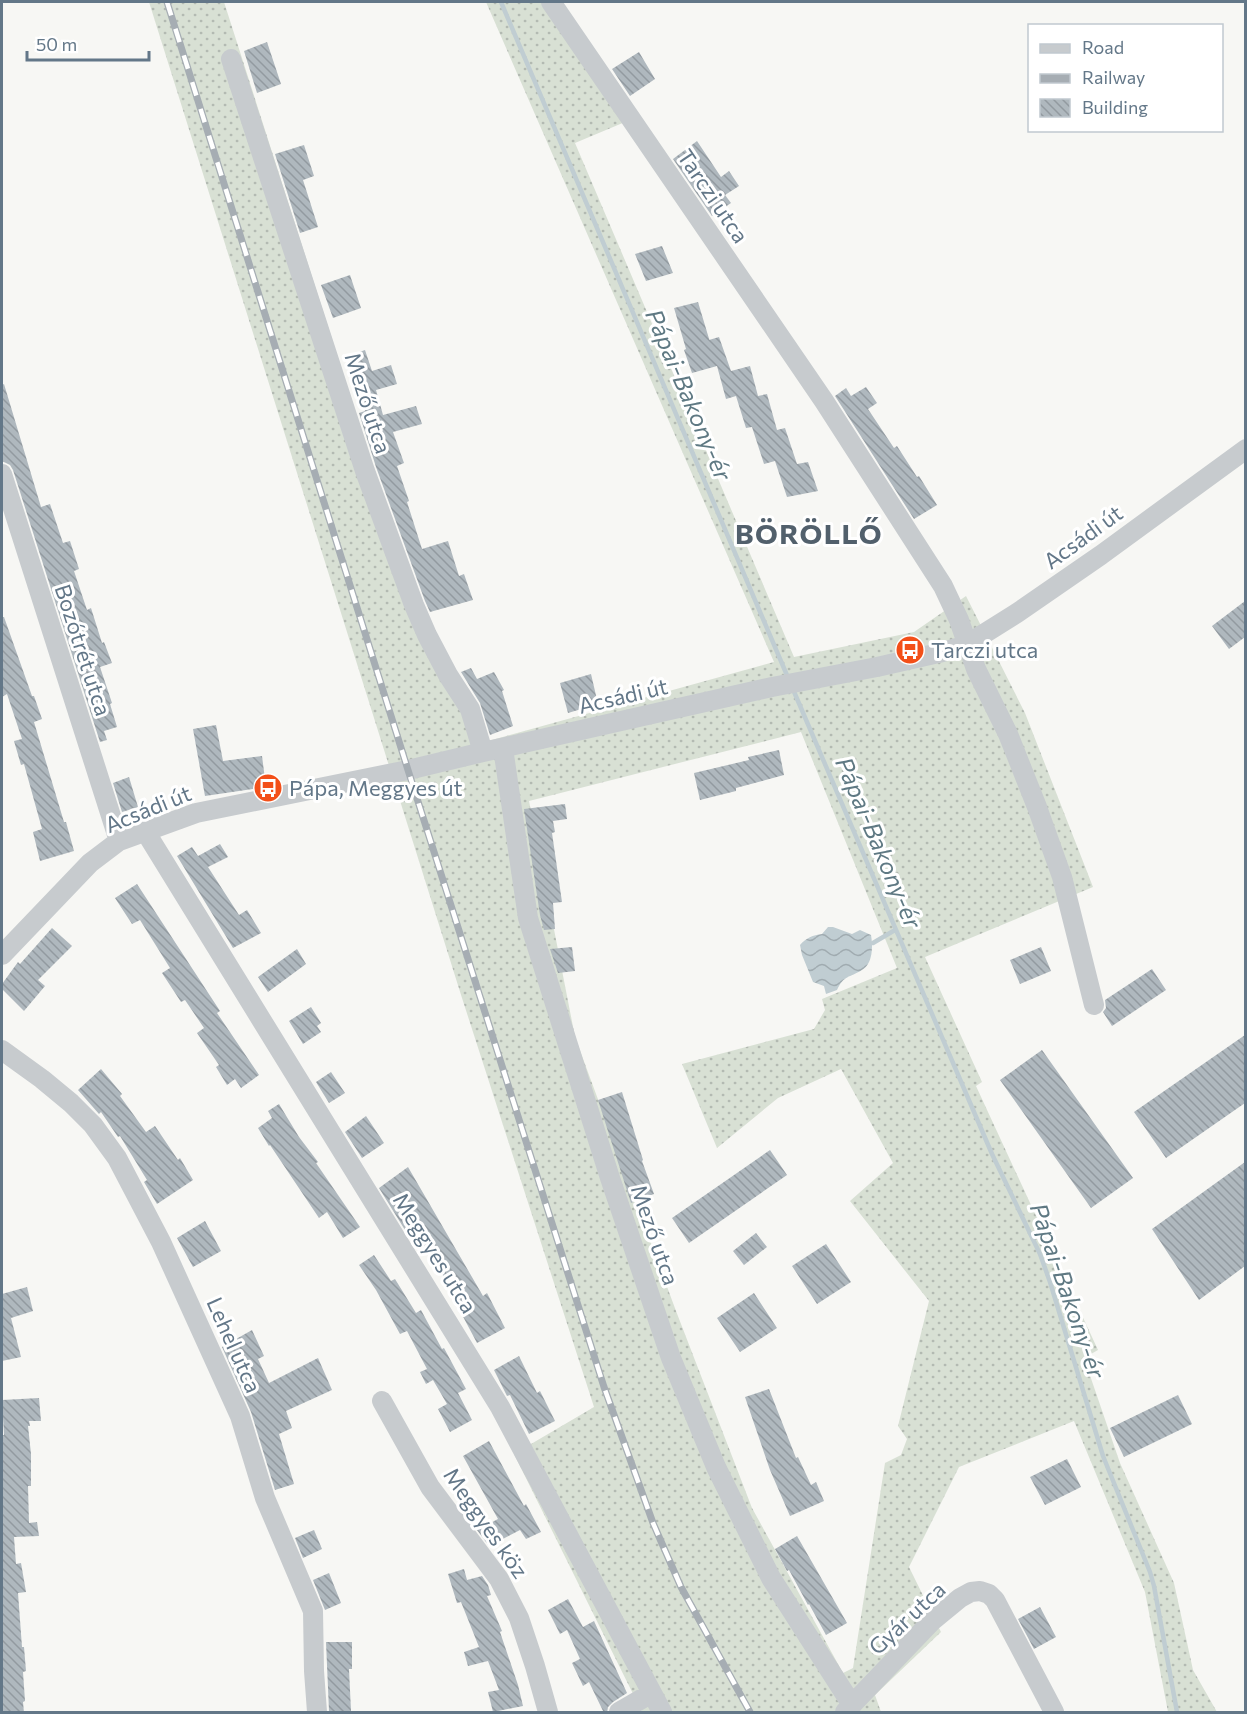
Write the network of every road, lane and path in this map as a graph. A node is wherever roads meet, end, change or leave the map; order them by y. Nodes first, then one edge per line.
1 (551, 2) edge
2 (231, 59) dead end
3 (1245, 449) edge
4 (2, 474) edge
5 (966, 645) junction
6 (503, 747) junction
7 (483, 752) junction
8 (145, 831) junction
9 (119, 842) junction
10 (2, 955) edge
11 (1094, 1005) dead end
12 (2, 1050) edge
13 (382, 1401) dead end
14 (652, 1693) junction
15 (848, 1709) edge
16 (317, 1713) edge
17 (548, 1713) edge
18 (619, 1713) edge
19 (662, 1713) edge
20 (1054, 1713) edge

1 - 5 street, Tarczi utca
2 - 7 street, Mező utca
3 - 5 street, Acsádi út
4 - 9 street, Bozótrét utca
5 - 6 street, Acsádi út
5 - 11 street, Tarczi utca
6 - 7 street, Acsádi út
6 - 15 street, Mező utca
7 - 8 street, Acsádi út
8 - 9 street, Acsádi út
8 - 14 street, Meggyes utca
9 - 10 street, Acsádi út
12 - 16 street, Lehel utca
13 - 17 street, Meggyes köz
14 - 18 street
14 - 19 street, Meggyes utca
15 - 20 street, Gyár utca

